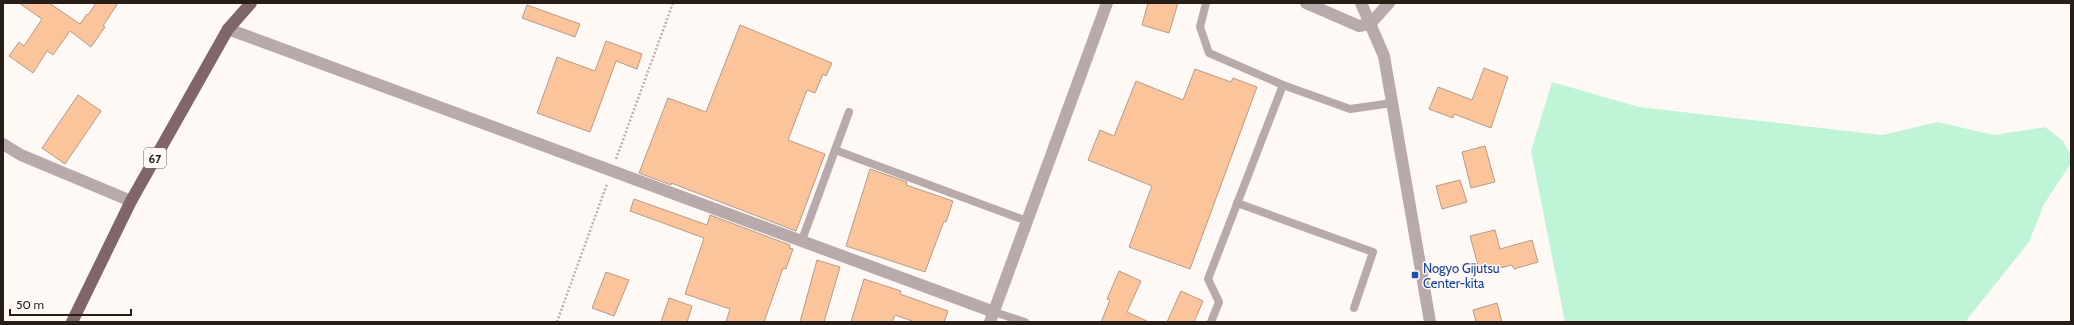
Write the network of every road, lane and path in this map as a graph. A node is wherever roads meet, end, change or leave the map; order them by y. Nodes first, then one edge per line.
1 (251, 3) edge
2 (1107, 3) edge
3 (1206, 3) edge
4 (1306, 3) edge
5 (1361, 3) edge
6 (1389, 3) edge
7 (1370, 24) junction
8 (228, 30) junction
9 (1283, 85) junction
10 (1392, 103) junction
11 (849, 112) dead end
12 (3, 144) edge
13 (835, 150) junction
14 (131, 200) junction
15 (1237, 202) junction
16 (1027, 221) junction
17 (802, 240) junction
18 (1354, 308) dead end
19 (992, 317) edge
20 (72, 322) edge
21 (1025, 322) edge
22 (1211, 322) edge
23 (1430, 322) edge

1 - 8 main road, 67
2 - 16 street
3 - 9 lane
4 - 7 street
5 - 7 street
6 - 7 street
7 - 10 street
8 - 14 main road, 67
8 - 17 street
9 - 10 lane
9 - 15 lane
10 - 23 street
11 - 13 lane
12 - 14 street
13 - 16 lane
13 - 17 lane
14 - 20 main road, 67
15 - 18 lane
15 - 22 lane
16 - 19 street
17 - 19 street
19 - 21 lane

